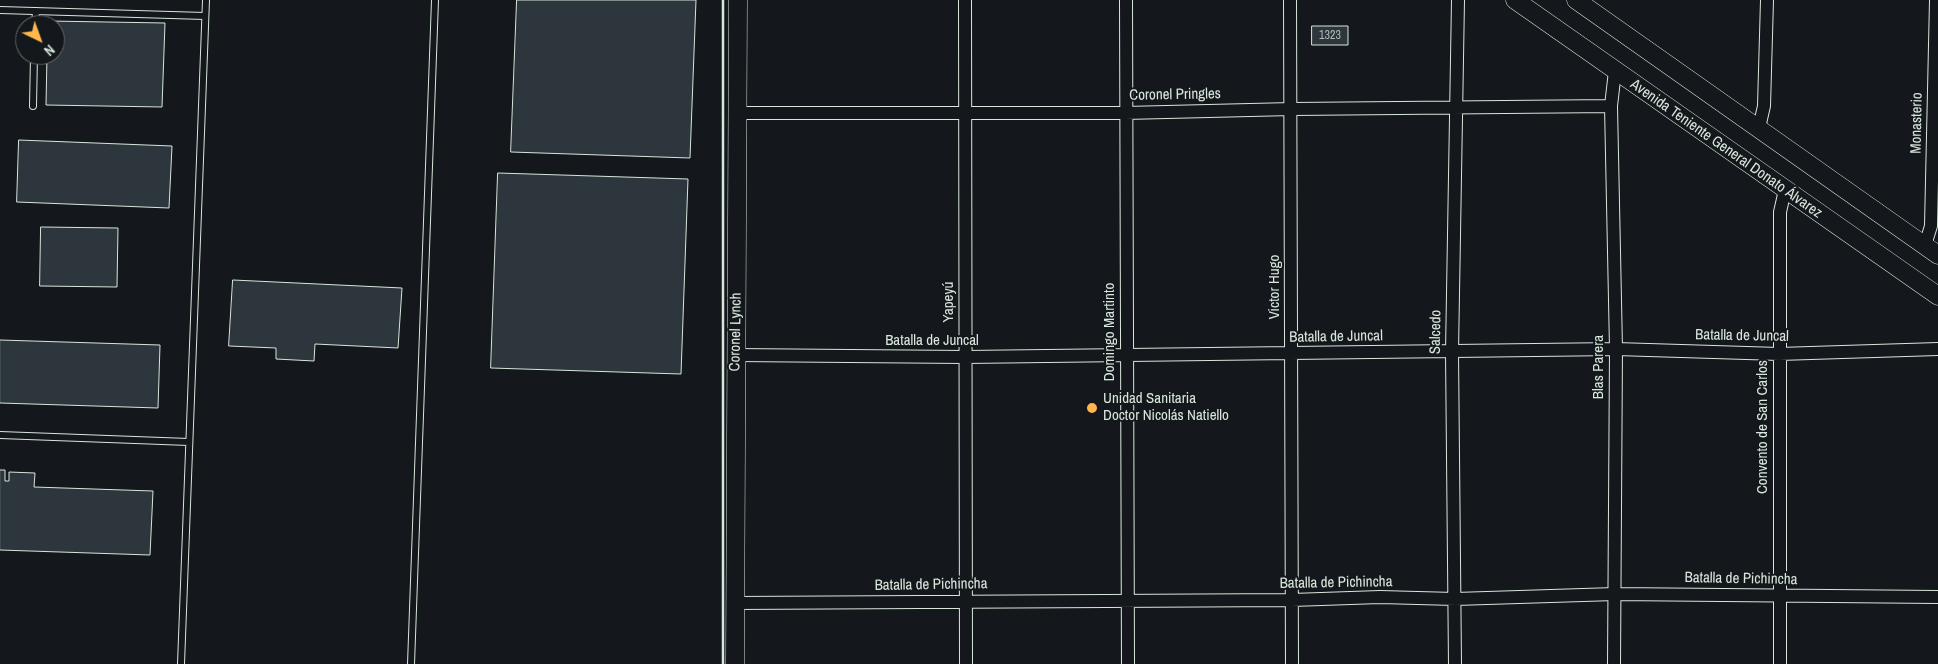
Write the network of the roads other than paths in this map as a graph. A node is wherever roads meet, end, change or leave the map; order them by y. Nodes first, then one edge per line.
1 (206, 0) edge
2 (435, 0) edge
3 (738, 0) edge
4 (965, 0) edge
5 (1126, 0) edge
6 (1290, 0) edge
7 (1458, 0) edge
8 (1515, 0) edge
9 (1767, 0) edge
10 (1936, 0) edge
11 (1586, 3) edge
12 (0, 10) edge
13 (36, 11) junction
14 (36, 15) edge
15 (205, 16) junction
16 (34, 65) edge
17 (1615, 71) junction
18 (32, 106) dead end
19 (1611, 106) junction
20 (1455, 108) junction
21 (1292, 109) junction
22 (965, 112) junction
23 (739, 113) junction
24 (1126, 113) junction
25 (1936, 119) edge
26 (1760, 128) junction
27 (1785, 190) junction
28 (1931, 250) edge
29 (1938, 296) edge
30 (1616, 349) junction
31 (1938, 349) edge
32 (1452, 352) junction
33 (1291, 354) junction
34 (1779, 354) junction
35 (735, 355) junction
36 (1126, 356) junction
37 (965, 358) junction
38 (0, 435) edge
39 (189, 442) junction
40 (1615, 594) junction
41 (1781, 595) junction
42 (1938, 597) edge
43 (1455, 599) junction
44 (1128, 600) junction
45 (1292, 600) junction
46 (966, 601) junction
47 (734, 603) junction
48 (181, 664) edge
49 (411, 664) edge
50 (734, 664) edge
51 (966, 664) edge
52 (1128, 664) edge
53 (1292, 664) edge
54 (1455, 664) edge
55 (1614, 664) edge
56 (1780, 664) edge

1 - 15 lane
2 - 49 lane
3 - 23 main road, Coronel Lynch
4 - 22 street, Yapeyú
5 - 24 street, Domingo Martinto
6 - 21 street, Victor Hugo
7 - 20 street, Salcedo
8 - 17 main road, Avenida Teniente General Donato Álvarez
9 - 26 street
10 - 25 street, Monasterio
11 - 26 main road
12 - 13 lane
13 - 14 lane
13 - 15 lane
15 - 39 lane
16 - 18 lane
17 - 19 street, Blas Parera
17 - 27 main road, Avenida Teniente General Donato Álvarez
19 - 20 street, Coronel Pringles
19 - 30 street, Blas Parera
20 - 21 street, Coronel Pringles
20 - 32 street, Salcedo
21 - 24 street, Coronel Pringles
21 - 33 street, Victor Hugo
22 - 23 street, Coronel Pringles
22 - 24 street, Coronel Pringles
22 - 37 street, Yapeyú
23 - 35 main road, Coronel Lynch
24 - 36 street, Domingo Martinto
25 - 28 street, Monasterio
26 - 28 main road
27 - 29 main road, Avenida Teniente General Donato Álvarez
27 - 34 street, Convento de San Carlos
30 - 32 street, Batalla de Juncal
30 - 34 street, Batalla de Juncal
30 - 40 street, Blas Parera
31 - 34 street, Batalla de Juncal
32 - 33 street, Batalla de Juncal
32 - 43 street, Salcedo
33 - 36 street, Batalla de Juncal
33 - 45 street, Victor Hugo
34 - 41 street, Convento de San Carlos
35 - 37 street, Batalla de Juncal
35 - 47 main road, Coronel Lynch
36 - 37 street, Batalla de Juncal
36 - 44 street, Domingo Martinto
37 - 46 street, Yapeyú
38 - 39 lane
39 - 48 lane
40 - 41 street, Batalla de Pichincha
40 - 43 street, Batalla de Pichincha
40 - 55 street, Blas Parera
41 - 42 street, Batalla de Pichincha
41 - 56 street, Convento de San Carlos
43 - 45 street, Batalla de Pichincha
43 - 54 street, Salcedo
44 - 45 street, Batalla de Pichincha
44 - 46 street, Batalla de Pichincha
44 - 52 street, Domingo Martinto
45 - 53 street, Victor Hugo
46 - 47 street, Batalla de Pichincha
46 - 51 street, Yapeyú
47 - 50 main road, Coronel Lynch

